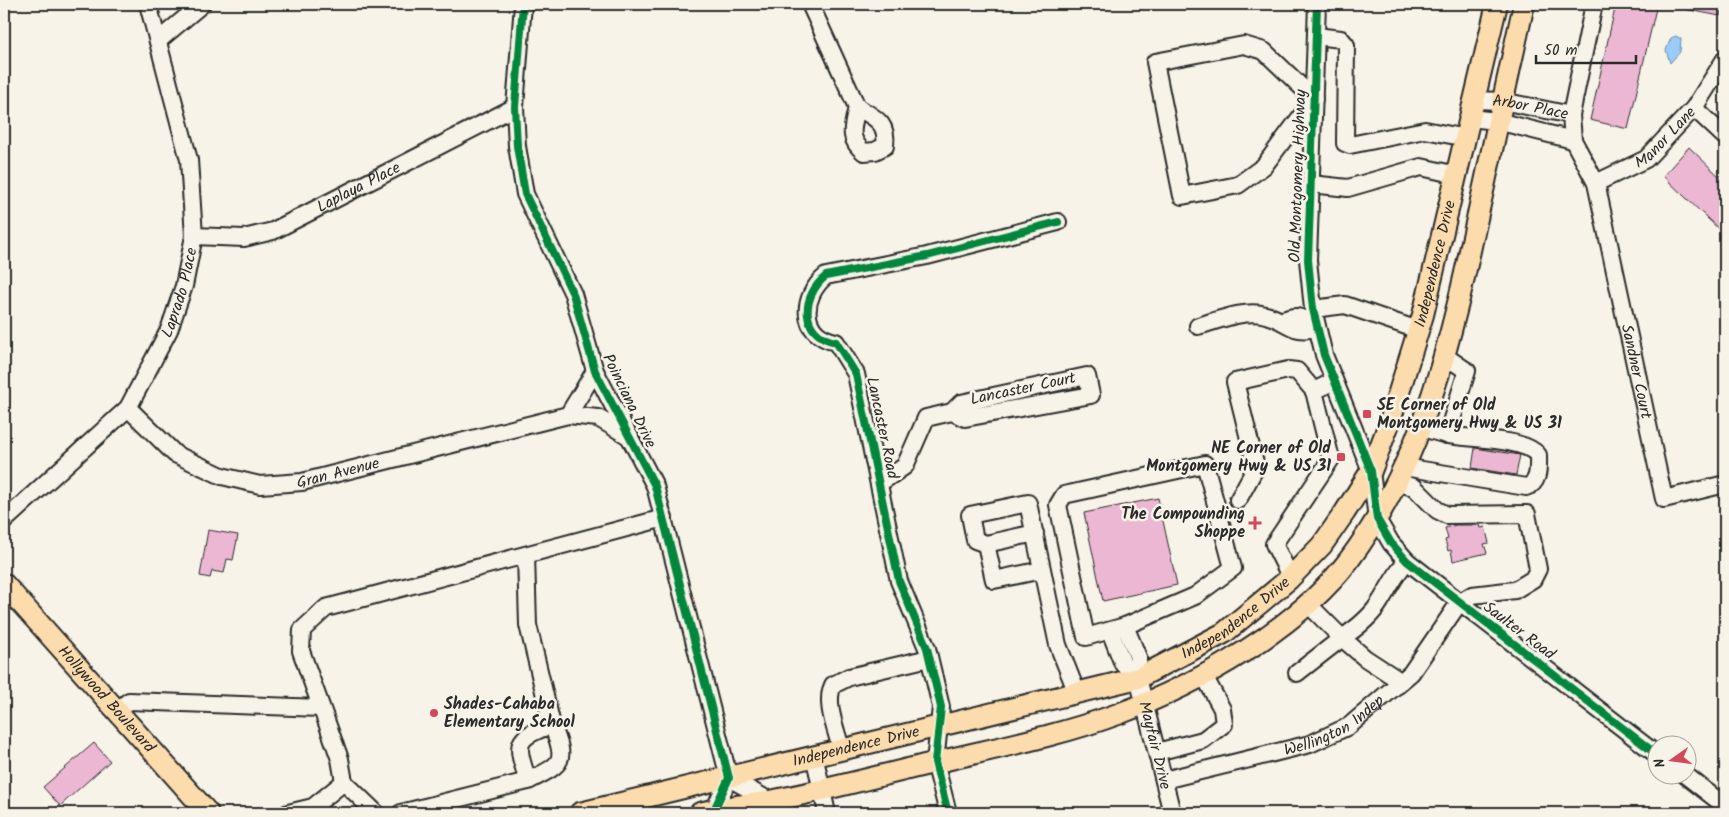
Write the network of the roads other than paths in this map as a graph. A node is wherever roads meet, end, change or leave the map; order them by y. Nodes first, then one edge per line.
1 (148, 4) edge
2 (202, 4) edge
3 (523, 4) edge
4 (810, 4) edge
5 (1317, 4) edge
6 (1496, 4) edge
7 (1524, 4) edge
8 (1594, 4) edge
9 (1316, 36) junction
10 (159, 40) junction
11 (1725, 59) edge
12 (1314, 99) junction
13 (1502, 101) junction
14 (515, 107) junction
15 (857, 108) dead end
16 (1694, 108) junction
17 (1473, 109) junction
18 (1571, 114) junction
19 (1497, 121) junction
20 (1725, 137) edge
21 (1466, 138) junction
22 (1573, 140) junction
23 (1457, 175) junction
24 (1596, 183) junction
25 (1311, 184) junction
26 (1058, 222) dead end
27 (194, 236) junction
28 (1313, 309) junction
29 (1198, 326) dead end
30 (1317, 328) junction
31 (1418, 330) junction
32 (1445, 356) junction
33 (595, 371) junction
34 (1334, 381) junction
35 (1015, 391) junction
36 (1314, 391) junction
37 (128, 408) junction
38 (1018, 408) junction
39 (952, 412) junction
40 (568, 415) junction
41 (1420, 427) junction
42 (1447, 434) junction
43 (632, 438) junction
44 (1371, 471) junction
45 (1400, 475) junction
46 (880, 483) junction
47 (1725, 484) edge
48 (1238, 500) dead end
49 (664, 518) junction
50 (1376, 519) junction
51 (4, 521) edge
52 (1034, 533) junction
53 (986, 544) junction
54 (526, 555) junction
55 (1407, 561) junction
56 (1042, 570) junction
57 (1291, 578) junction
58 (4, 584) edge
59 (1307, 603) junction
60 (1460, 603) junction
61 (1118, 629) junction
62 (1342, 638) junction
63 (929, 658) junction
64 (1297, 673) dead end
65 (1203, 674) junction
66 (1138, 678) junction
67 (1398, 684) junction
68 (1077, 693) junction
69 (1144, 703) junction
70 (320, 708) junction
71 (118, 710) junction
72 (552, 725) junction
73 (939, 728) junction
74 (1646, 746) edge
75 (841, 749) junction
76 (1157, 752) junction
77 (814, 755) junction
78 (935, 762) junction
79 (729, 778) junction
80 (1164, 780) junction
81 (528, 781) junction
82 (344, 782) junction
83 (1696, 783) edge
84 (822, 790) junction
85 (770, 801) junction
86 (1725, 806) edge
87 (603, 810) edge
88 (705, 812) edge
89 (208, 813) edge
90 (288, 813) edge
91 (376, 813) edge
92 (401, 813) edge
93 (580, 813) edge
94 (827, 813) edge
95 (948, 813) edge
96 (1172, 813) edge

1 - 10 street, Laprado Place
2 - 10 street
3 - 14 street, Poinciana Drive
4 - 15 street
5 - 9 street, Old Montgomery Highway
6 - 17 main road, Independence Drive
7 - 13 main road, Independence Drive
8 - 18 street
9 - 12 street, Old Montgomery Highway
9 - 21 street
10 - 27 street, Laprado Place
11 - 16 street
12 - 12 street, Old Montgomery Highway
12 - 25 street, Old Montgomery Highway
13 - 17 street, Arbor Place
13 - 18 street, Arbor Place
13 - 19 main road, Independence Drive
14 - 27 street, Laplaya Place
14 - 33 street, Poinciana Drive
16 - 20 street, Manor Lane
16 - 24 street, Manor Lane
17 - 19 street
17 - 21 main road, Independence Drive
18 - 22 street, Arbor Place
19 - 22 street
19 - 32 main road, Independence Drive
21 - 23 main road, Independence Drive
22 - 24 street, Arbor Place
23 - 25 street
23 - 31 main road, Independence Drive
24 - 47 street, Sandner Court
25 - 28 street, Old Montgomery Highway
26 - 46 street, Lancaster Road
27 - 37 street, Laprado Place
28 - 30 street, Old Montgomery Highway
28 - 31 street
29 - 30 street
30 - 34 street, Old Montgomery Highway
31 - 44 main road, Independence Drive
32 - 41 main road, Independence Drive
32 - 42 street
33 - 40 street
33 - 43 street, Poinciana Drive
34 - 36 street
34 - 44 street, Old Montgomery Highway
35 - 38 street
35 - 38 street, Lancaster Court
35 - 39 street, Lancaster Court
36 - 48 street
36 - 57 street
37 - 40 street, Gran Avenue
37 - 51 street, Laprado Place
38 - 39 street, Lancaster Court
39 - 46 street, Lancaster Court
40 - 43 street, Gran Avenue
41 - 42 street
41 - 45 main road, Independence Drive
42 - 45 street
43 - 49 street, Poinciana Drive
44 - 50 street, Old Montgomery Highway
44 - 57 main road, Independence Drive
45 - 50 main road, Independence Drive
45 - 60 street
46 - 63 street, Lancaster Road
49 - 54 street
49 - 79 street, Poinciana Drive
50 - 55 street, Saulter Road
50 - 59 main road, Independence Drive
52 - 53 street
52 - 53 street
52 - 56 street
53 - 56 street
54 - 70 street
54 - 72 street
55 - 60 street, Saulter Road
55 - 62 street
56 - 68 street
57 - 66 main road, Independence Drive
58 - 71 main road, Hollywood Boulevard
59 - 62 street
59 - 65 main road, Independence Drive
60 - 67 street, Wellington Indep
60 - 74 street, Saulter Road
61 - 61 street
61 - 66 street, Mayfair Drive
62 - 64 street
62 - 67 street
63 - 73 street, Lancaster Road
63 - 75 street
65 - 69 main road, Independence Drive
65 - 76 street
66 - 68 main road, Independence Drive
66 - 69 street, Mayfair Drive
67 - 80 street, Wellington Indep
68 - 73 main road, Independence Drive
69 - 76 street, Mayfair Drive
69 - 78 main road, Independence Drive
70 - 71 street
70 - 82 street
71 - 89 main road, Hollywood Boulevard
72 - 81 street
72 - 81 street
73 - 75 main road, Independence Drive
73 - 78 street, Lancaster Road
75 - 77 main road, Independence Drive
76 - 80 street, Mayfair Drive
77 - 79 main road, Independence Drive
77 - 84 street
78 - 84 main road, Independence Drive
78 - 95 street, Lancaster Road
79 - 85 street
79 - 87 main road, Independence Drive
79 - 88 street
80 - 96 street, Mayfair Drive
81 - 92 street
82 - 90 street
82 - 91 street
83 - 86 street
84 - 85 main road, Independence Drive
84 - 94 street
85 - 88 main road, Independence Drive
87 - 93 main road, Independence Drive

